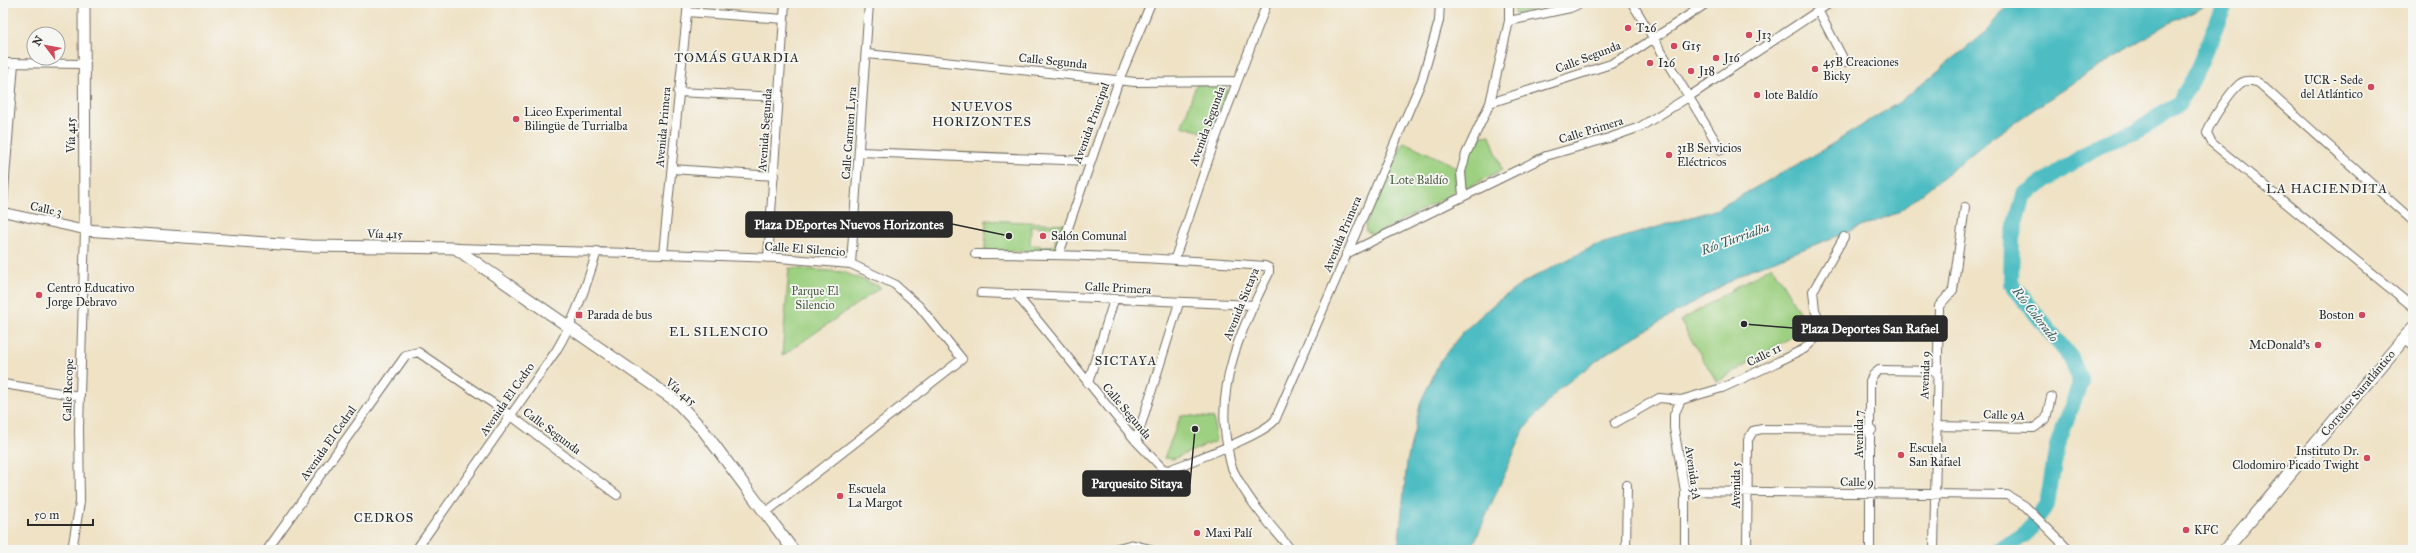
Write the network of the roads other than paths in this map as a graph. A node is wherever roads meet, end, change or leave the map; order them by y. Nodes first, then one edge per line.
1 (84, 3) edge
2 (688, 3) edge
3 (785, 3) edge
4 (869, 3) edge
5 (1151, 3) edge
6 (1267, 3) edge
7 (1440, 3) edge
8 (1509, 3) edge
9 (1581, 3) edge
10 (1632, 3) edge
11 (1707, 3) edge
12 (1830, 3) edge
13 (1818, 10) junction
14 (687, 12) junction
15 (784, 19) junction
16 (1509, 21) junction
17 (1654, 38) junction
18 (867, 54) junction
19 (1845, 62) dead end
20 (3, 63) edge
21 (14, 63) junction
22 (84, 64) junction
23 (1119, 80) junction
24 (1236, 81) junction
25 (678, 92) junction
26 (1690, 96) junction
27 (779, 97) junction
28 (1490, 103) junction
29 (1721, 150) dead end
30 (860, 152) junction
31 (1090, 161) junction
32 (672, 169) junction
33 (774, 176) junction
34 (1462, 196) junction
35 (3, 203) edge
36 (1965, 207) dead end
37 (3, 212) edge
38 (2413, 221) edge
39 (85, 230) junction
40 (1844, 237) dead end
41 (455, 248) junction
42 (597, 251) junction
43 (663, 254) junction
44 (975, 254) dead end
45 (1059, 254) junction
46 (1346, 254) junction
47 (768, 258) junction
48 (1175, 258) junction
49 (851, 264) junction
50 (981, 293) dead end
51 (1016, 294) junction
52 (1114, 300) junction
53 (1179, 303) junction
54 (1253, 305) junction
55 (2413, 307) edge
56 (570, 328) junction
57 (2413, 328) edge
58 (2409, 341) edge
59 (412, 352) joint
60 (1937, 371) junction
61 (1088, 383) junction
62 (3, 384) edge
63 (80, 396) junction
64 (2051, 397) dead end
65 (1681, 400) junction
66 (510, 415) junction
67 (1615, 423) dead end
68 (1936, 426) junction
69 (1872, 430) junction
70 (1136, 441) junction
71 (1227, 446) junction
72 (1627, 485) dead end
73 (1685, 491) junction
74 (1749, 492) junction
75 (617, 494) dead end
76 (1870, 494) junction
77 (1934, 494) junction
78 (765, 513) junction
79 (72, 550) edge
80 (267, 550) edge
81 (416, 550) edge
82 (793, 550) edge
83 (1116, 550) edge
84 (1148, 550) edge
85 (1291, 550) edge
86 (1626, 550) edge
87 (1685, 550) edge
88 (1747, 550) edge
89 (1870, 550) edge
90 (1934, 550) edge
91 (2069, 550) edge
92 (2225, 550) edge

1 - 22 street, Vía 415
2 - 14 street, Avenida Primera
3 - 15 street, Avenida Segunda
4 - 18 street, Calle Carmen Lyra
5 - 23 street, Avenida Principal
6 - 24 street, Avenida Segunda
7 - 46 street, Avenida Primera
8 - 16 street
9 - 16 street
10 - 17 street
11 - 17 street, Calle Segunda
12 - 13 street, Calle Primera
13 - 19 street
13 - 26 street, Calle Primera
14 - 15 street
14 - 25 street, Avenida Primera
15 - 27 street, Avenida Segunda
16 - 28 street
17 - 26 street
17 - 28 street, Calle Segunda
18 - 23 street, Calle Segunda
18 - 30 street, Calle Carmen Lyra
20 - 21 street
21 - 22 street
21 - 35 street
22 - 39 street, Vía 415
23 - 24 street, Calle Segunda
23 - 31 street, Avenida Principal
24 - 48 street, Avenida Segunda
25 - 27 street
25 - 32 street, Avenida Primera
26 - 29 street
26 - 34 street, Calle Primera
27 - 33 street, Avenida Segunda
28 - 34 street
30 - 31 street
30 - 49 street, Calle Carmen Lyra
31 - 45 street, Avenida Principal
32 - 33 street
32 - 43 street, Avenida Primera
33 - 47 street, Avenida Segunda
34 - 46 street, Calle Primera
36 - 60 street, Avenida 9
37 - 39 street, Calle 3
38 - 55 street
39 - 41 street, Vía 415
39 - 63 street, Calle Recope
40 - 65 street, Calle 11
41 - 42 street, Calle El Silencio
41 - 56 street, Vía 415
42 - 43 street, Calle El Silencio
42 - 56 street, Avenida El Cedro
43 - 47 street, Calle El Silencio
44 - 45 street, Avenida Sictaya
45 - 48 street, Avenida Sictaya
46 - 71 street, Avenida Primera
47 - 49 street, Calle El Silencio
48 - 54 street, Avenida Sictaya
49 - 78 street, Calle El Silencio
50 - 51 street, Calle Primera
51 - 52 street, Calle Primera
51 - 61 street, Calle Segunda
52 - 53 street, Calle Primera
52 - 61 street
53 - 54 street, Calle Primera
53 - 70 street
54 - 71 street, Avenida Sictaya
56 - 66 street, Avenida El Cedro
56 - 78 street, Vía 415
57 - 58 main road, Corredor Suratlántico
58 - 92 main road, Corredor Suratlántico
59 - 66 street, Calle Segunda
59 - 80 street, Avenida El Cedral
60 - 68 street, Avenida 9
60 - 69 street, Avenida 7
61 - 70 street, Calle Segunda
62 - 63 street
63 - 79 street, Calle Recope
64 - 68 street, Calle 9A
65 - 67 street, Calle 11
65 - 73 street, Avenida 3A
66 - 75 street, Calle Segunda
66 - 81 street, Avenida El Cedro
68 - 77 street, Avenida 9
69 - 74 street, Avenida 5
69 - 76 street, Avenida 7
70 - 71 street, Calle Segunda
71 - 85 street, Avenida Sictaya
72 - 86 street
73 - 74 street, Calle 9
73 - 87 street, Avenida 3A
74 - 76 street, Calle 9
74 - 88 street, Avenida 5
76 - 77 street, Calle 9
76 - 89 street, Avenida 7
77 - 90 street, Avenida 9
77 - 91 street, Calle 9
78 - 82 street, Vía 415
83 - 84 street

